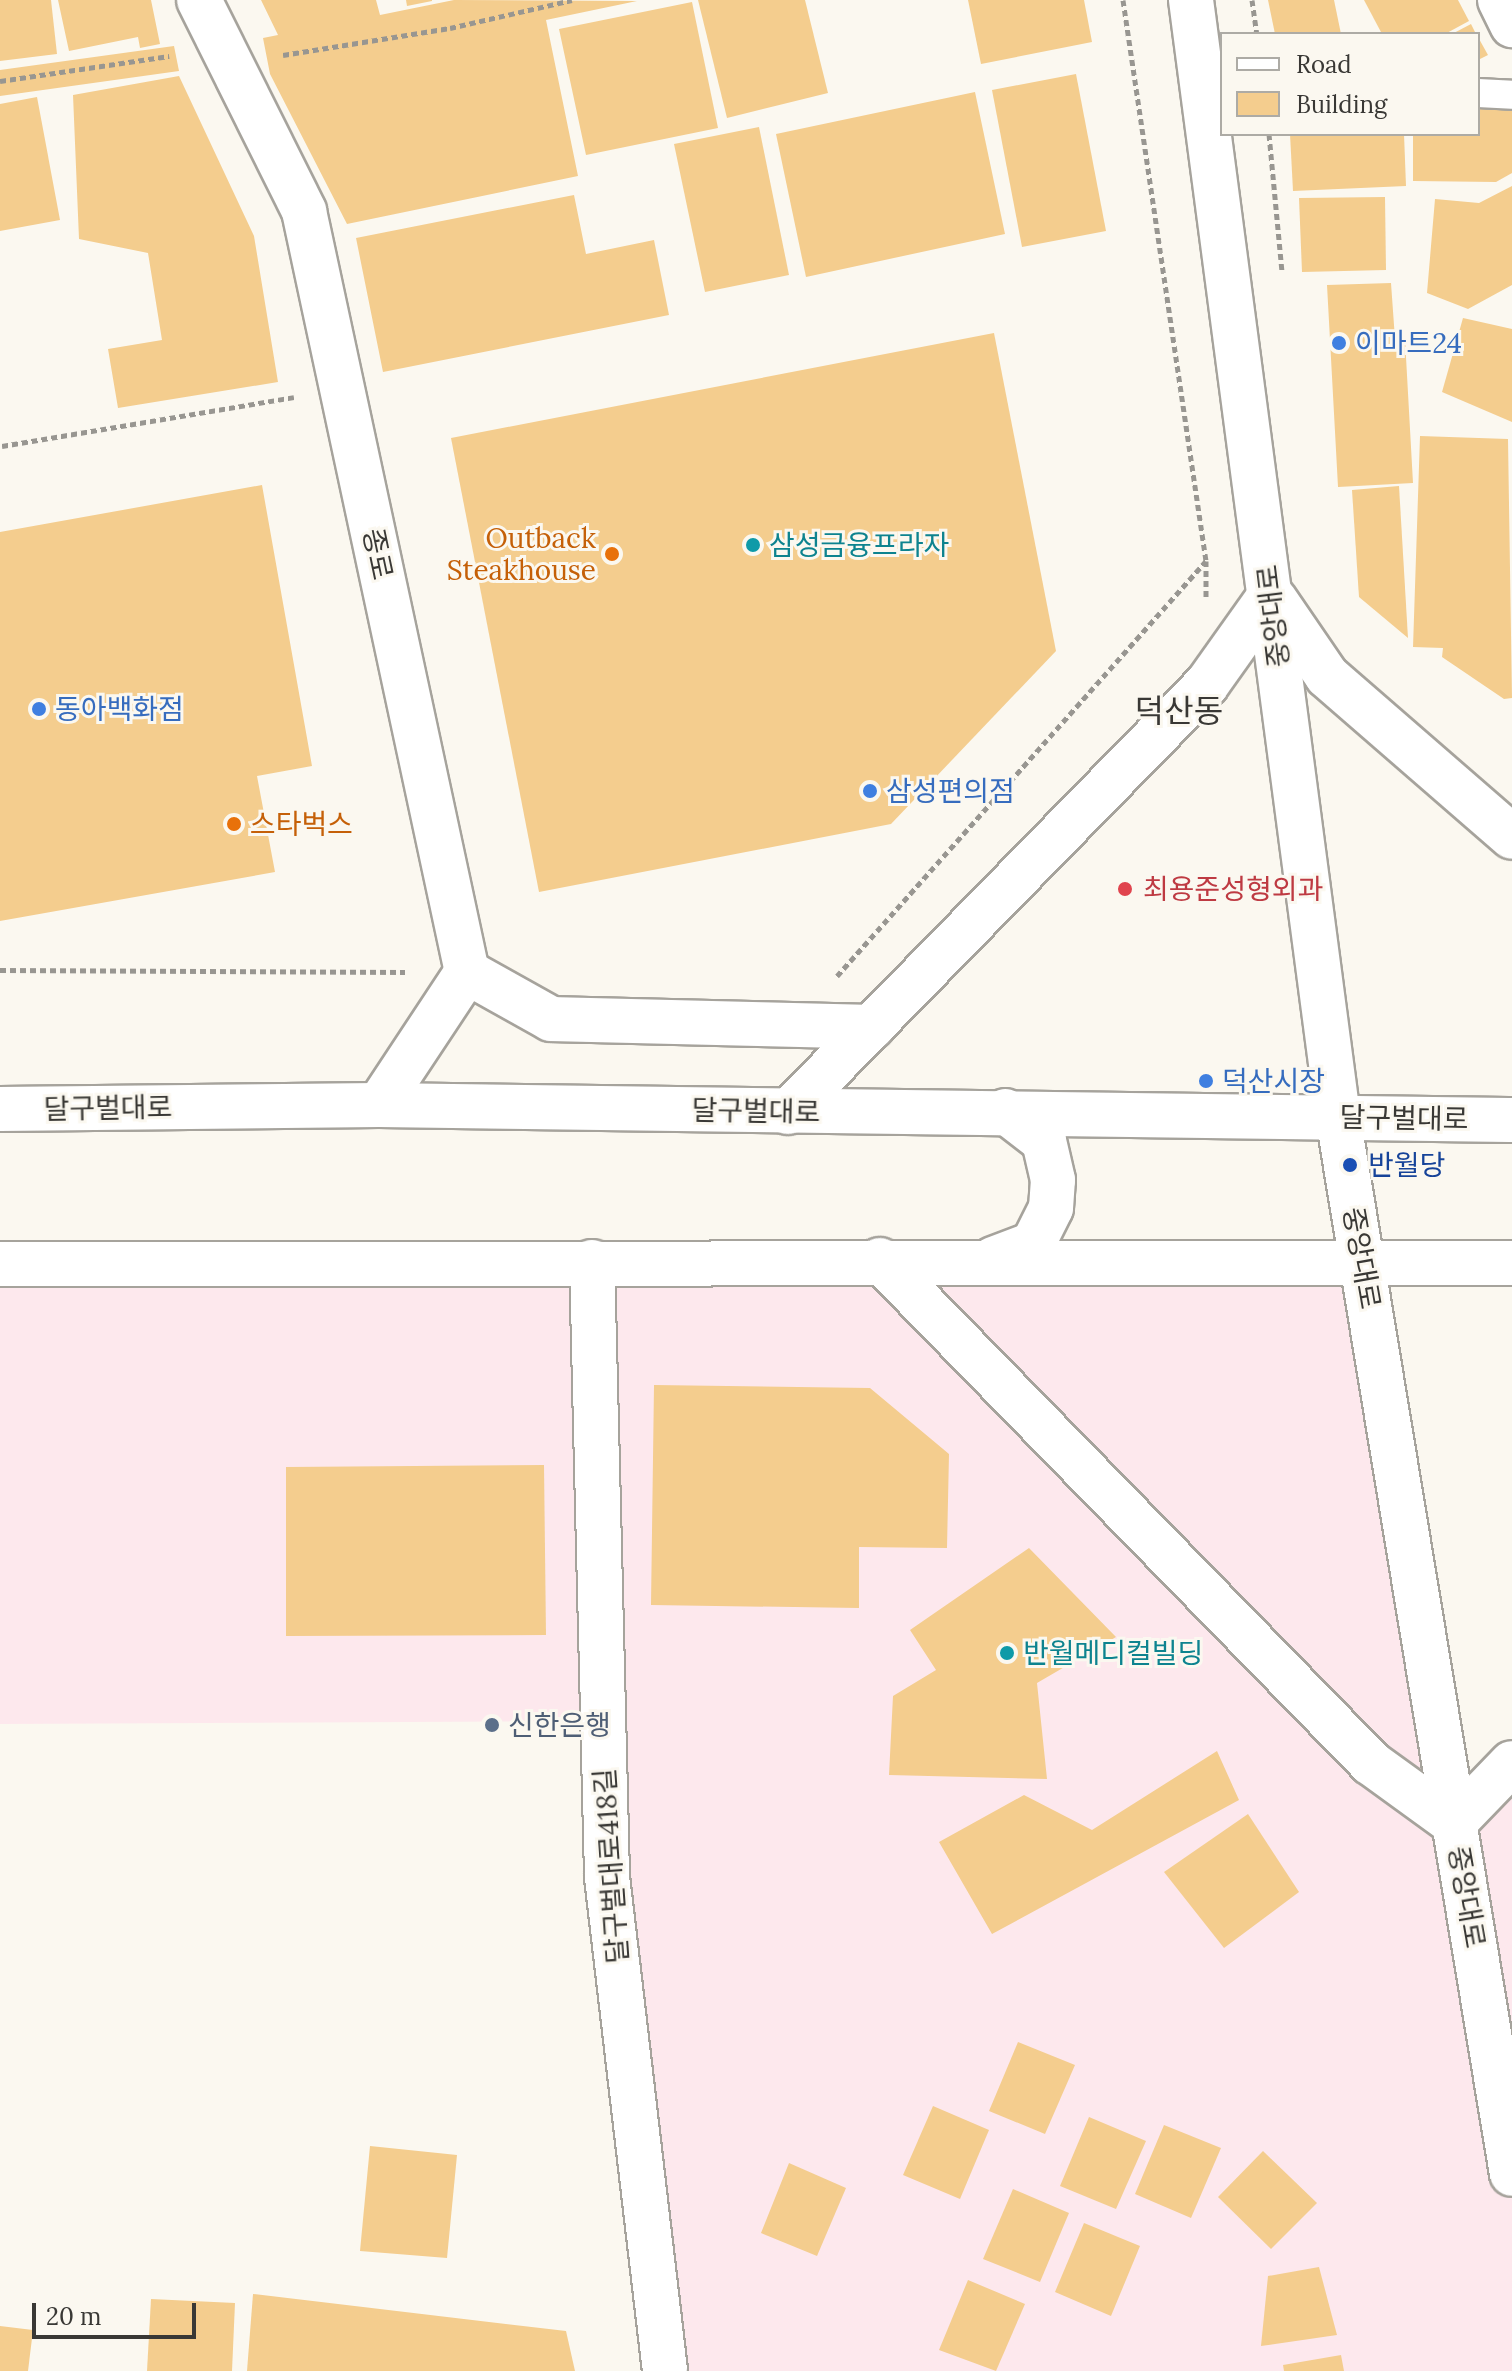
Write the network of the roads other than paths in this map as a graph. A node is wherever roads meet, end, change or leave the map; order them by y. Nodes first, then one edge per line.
1 (199, 0) edge
2 (1191, 0) edge
3 (1500, 0) edge
4 (1512, 25) edge
5 (1212, 75) edge
6 (1480, 93) edge
7 (1512, 95) edge
8 (1271, 594) junction
9 (1512, 837) edge
10 (467, 972) junction
11 (872, 1027) junction
12 (379, 1105) junction
13 (0, 1109) edge
14 (1005, 1111) junction
15 (788, 1112) junction
16 (1338, 1117) junction
17 (1512, 1120) edge
18 (880, 1260) junction
19 (991, 1260) junction
20 (592, 1262) junction
21 (1363, 1263) junction
22 (1512, 1263) edge
23 (0, 1264) edge
24 (1512, 1763) edge
25 (1454, 1823) junction
26 (1503, 2047) edge
27 (1512, 2174) edge
28 (665, 2371) edge

1 - 10 main road, 종로
2 - 5 main road, 중앙대로
3 - 4 main road
5 - 8 main road, 중앙대로
6 - 7 lane
8 - 9 main road
8 - 11 main road
8 - 16 main road, 중앙대로
10 - 11 main road
10 - 12 main road
11 - 15 main road
12 - 13 main road, 달구벌대로
12 - 15 main road, 달구벌대로
14 - 15 main road, 달구벌대로
14 - 16 main road, 달구벌대로
14 - 19 main road
16 - 17 main road, 달구벌대로
16 - 21 main road, 중앙대로
18 - 19 main road
18 - 20 main road
18 - 25 main road
19 - 21 main road
20 - 23 main road
20 - 28 main road, 달구벌대로418길
21 - 22 main road
21 - 25 main road, 중앙대로
24 - 25 main road
25 - 26 main road, 중앙대로
26 - 27 main road, 중앙대로

